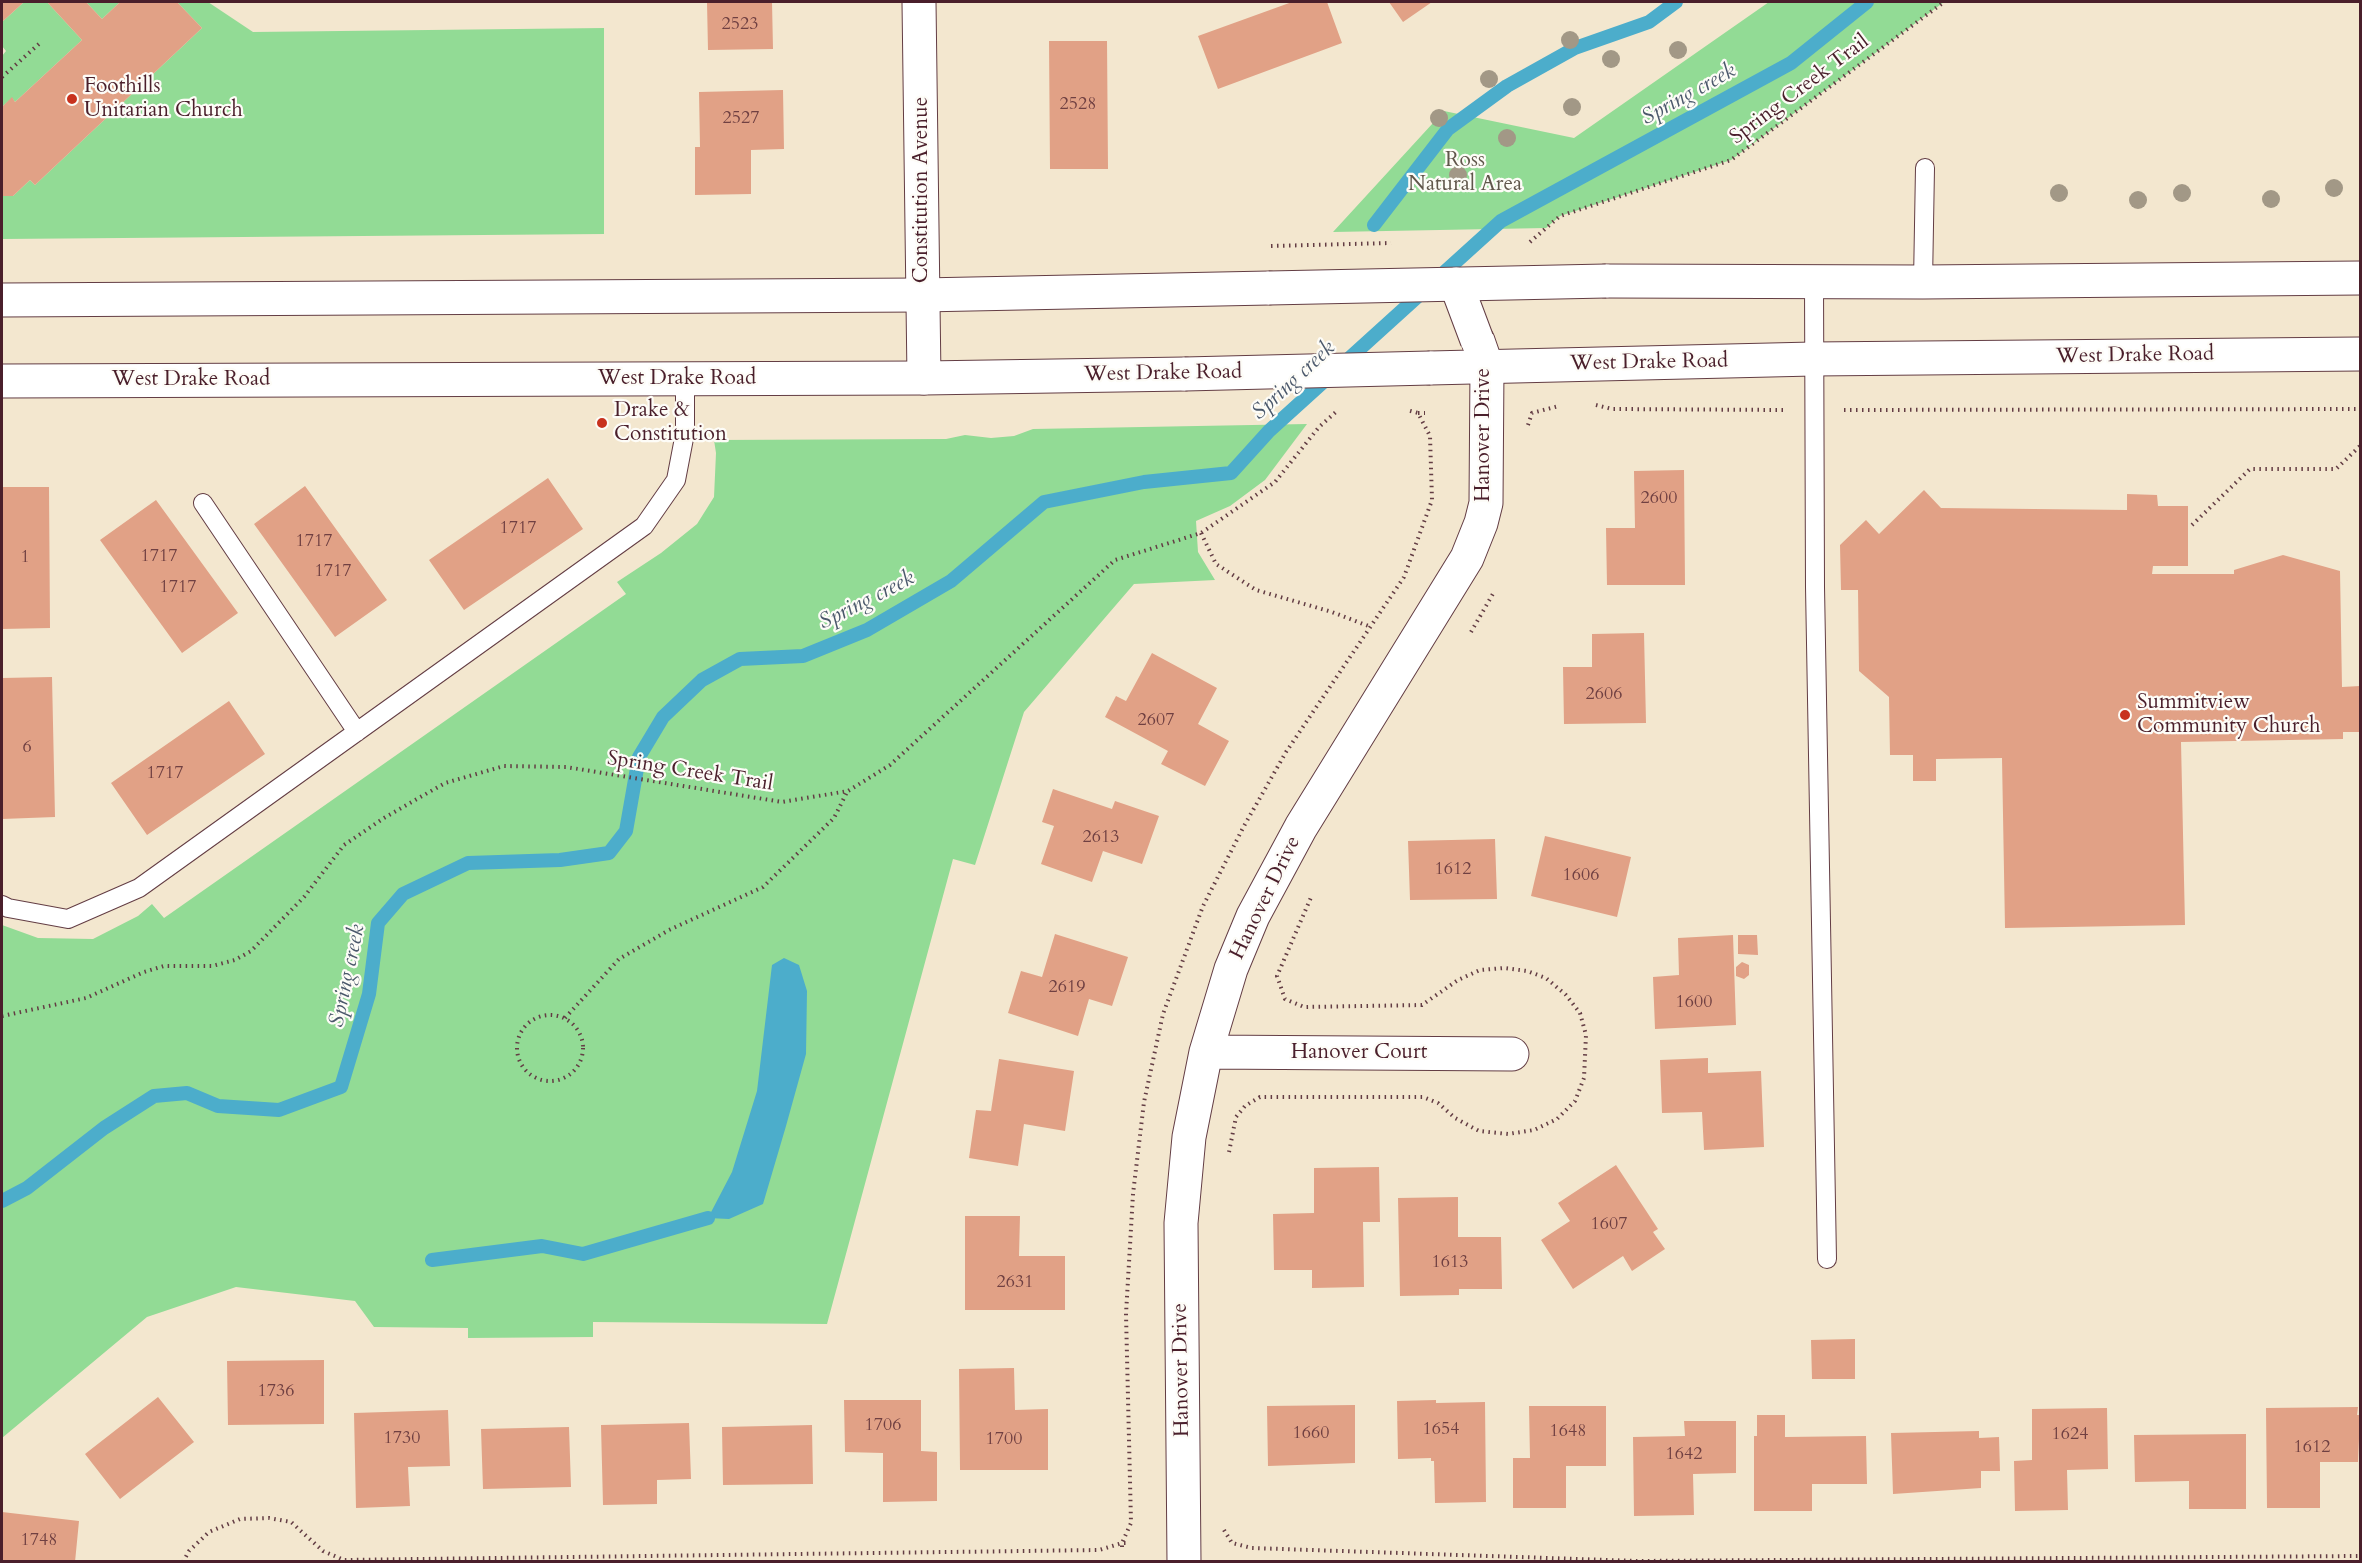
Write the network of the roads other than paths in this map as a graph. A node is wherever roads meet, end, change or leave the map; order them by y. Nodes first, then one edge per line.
1 (919, 2) edge
2 (1925, 168) dead end
3 (2361, 278) edge
4 (1814, 282) junction
5 (1923, 282) junction
6 (1456, 284) junction
7 (922, 295) junction
8 (2, 300) edge
9 (1482, 353) junction
10 (2361, 354) edge
11 (1813, 359) junction
12 (684, 378) junction
13 (924, 378) junction
14 (2, 381) edge
15 (203, 503) dead end
16 (357, 732) junction
17 (2, 905) edge
18 (1206, 1052) junction
19 (1512, 1054) dead end
20 (1827, 1259) dead end
21 (1184, 1562) edge

1 - 7 main road, Constitution Avenue
2 - 5 lane
3 - 5 main road
4 - 5 main road
4 - 6 main road, bridge
4 - 11 lane
6 - 7 main road, bridge
6 - 9 main road, Hanover Drive, bridge
7 - 8 main road
7 - 13 main road, Constitution Avenue
9 - 11 main road, West Drake Road
9 - 13 main road, West Drake Road, bridge
9 - 18 main road, Hanover Drive
10 - 11 main road, West Drake Road
11 - 20 lane
12 - 13 main road, West Drake Road
12 - 14 main road, West Drake Road
12 - 16 lane
15 - 16 lane
16 - 17 lane
18 - 19 main road, Hanover Court
18 - 21 main road, Hanover Drive

